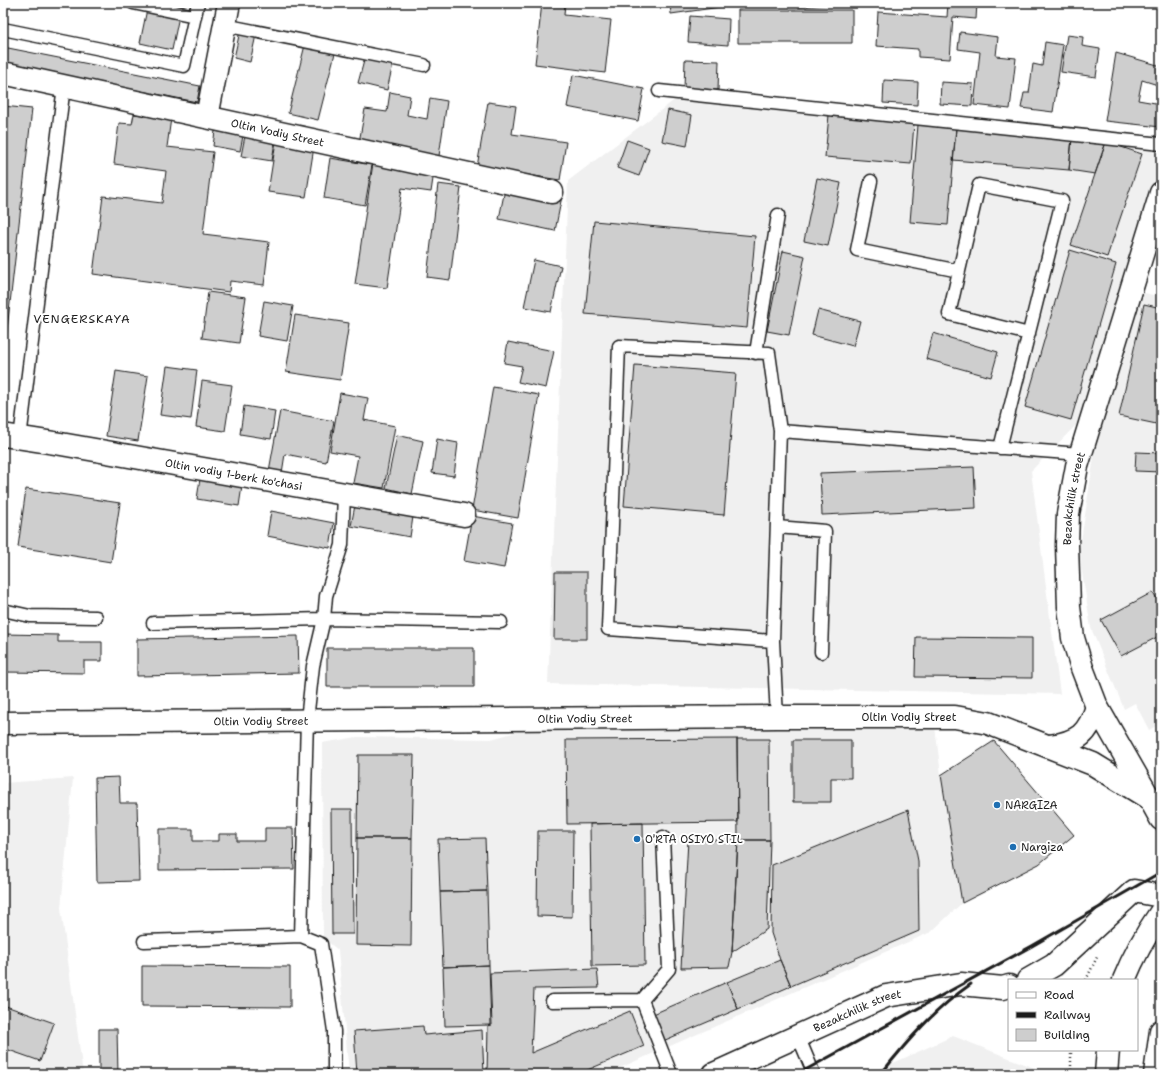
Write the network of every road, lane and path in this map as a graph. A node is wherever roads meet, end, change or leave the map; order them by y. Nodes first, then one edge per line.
1 (133, 3) edge
2 (198, 3) edge
3 (229, 3) edge
4 (195, 16) junction
5 (224, 26) junction
6 (3, 29) edge
7 (424, 65) dead end
8 (3, 73) edge
9 (64, 86) junction
10 (659, 91) dead end
11 (207, 117) junction
12 (1161, 144) edge
13 (871, 181) dead end
14 (552, 192) dead end
15 (1161, 193) edge
16 (778, 215) dead end
17 (959, 271) junction
18 (1029, 334) junction
19 (756, 353) junction
20 (780, 431) junction
21 (11, 436) edge
22 (1000, 448) junction
23 (1081, 454) junction
24 (344, 494) junction
25 (464, 515) dead end
26 (777, 527) junction
27 (3, 610) edge
28 (96, 617) dead end
29 (324, 619) junction
30 (501, 622) dead end
31 (153, 623) dead end
32 (773, 641) junction
33 (821, 652) dead end
34 (1097, 707) junction
35 (777, 717) junction
36 (307, 720) junction
37 (3, 723) edge
38 (1050, 746) junction
39 (1155, 802) edge
40 (1161, 819) edge
41 (663, 837) dead end
42 (1161, 896) edge
43 (1161, 912) edge
44 (301, 936) junction
45 (144, 941) dead end
46 (1030, 979) edge
47 (1124, 979) edge
48 (1008, 986) edge
49 (642, 1000) junction
50 (552, 1001) dead end
51 (1161, 1031) edge
52 (798, 1036) junction
53 (1071, 1051) edge
54 (1108, 1051) edge
55 (334, 1074) edge
56 (671, 1074) edge
57 (714, 1074) edge
58 (814, 1074) edge
59 (1071, 1074) edge
60 (1106, 1074) edge
61 (1155, 1074) edge

1 - 4 lane
2 - 4 lane
3 - 5 street
4 - 6 lane
5 - 7 lane
5 - 11 street
8 - 9 street, Oltin Vodiy Street
9 - 11 street, Oltin Vodiy Street
9 - 21 lane
10 - 12 lane
11 - 14 street, Oltin Vodiy Street
13 - 17 lane
15 - 23 street, Bezakchilik street
16 - 19 lane
17 - 18 lane
17 - 18 lane
18 - 22 lane
19 - 20 lane
19 - 32 lane
20 - 22 lane
20 - 26 lane
21 - 24 street, Oltin vodiy 1-berk ko'chasi
22 - 23 lane
23 - 34 street, Bezakchilik street
24 - 25 street, Oltin vodiy 1-berk ko'chasi
24 - 29 lane
26 - 32 lane
26 - 33 lane
27 - 28 lane
29 - 30 lane
29 - 31 lane
29 - 36 lane
32 - 35 lane
34 - 38 street
34 - 39 street, Bezakchilik street
35 - 36 street, Oltin Vodiy Street
35 - 38 street, Oltin Vodiy Street
36 - 37 street, Oltin Vodiy Street
36 - 44 lane
38 - 39 street, Oltin Vodiy Street
39 - 40 street, Oltin Vodiy Street
41 - 49 lane
42 - 46 street
43 - 47 street
44 - 45 lane
44 - 55 lane
48 - 52 street, Bezakchilik street
49 - 50 lane
49 - 56 lane
51 - 61 street
52 - 57 street, Bezakchilik street
52 - 58 lane
53 - 59 path
54 - 60 street

